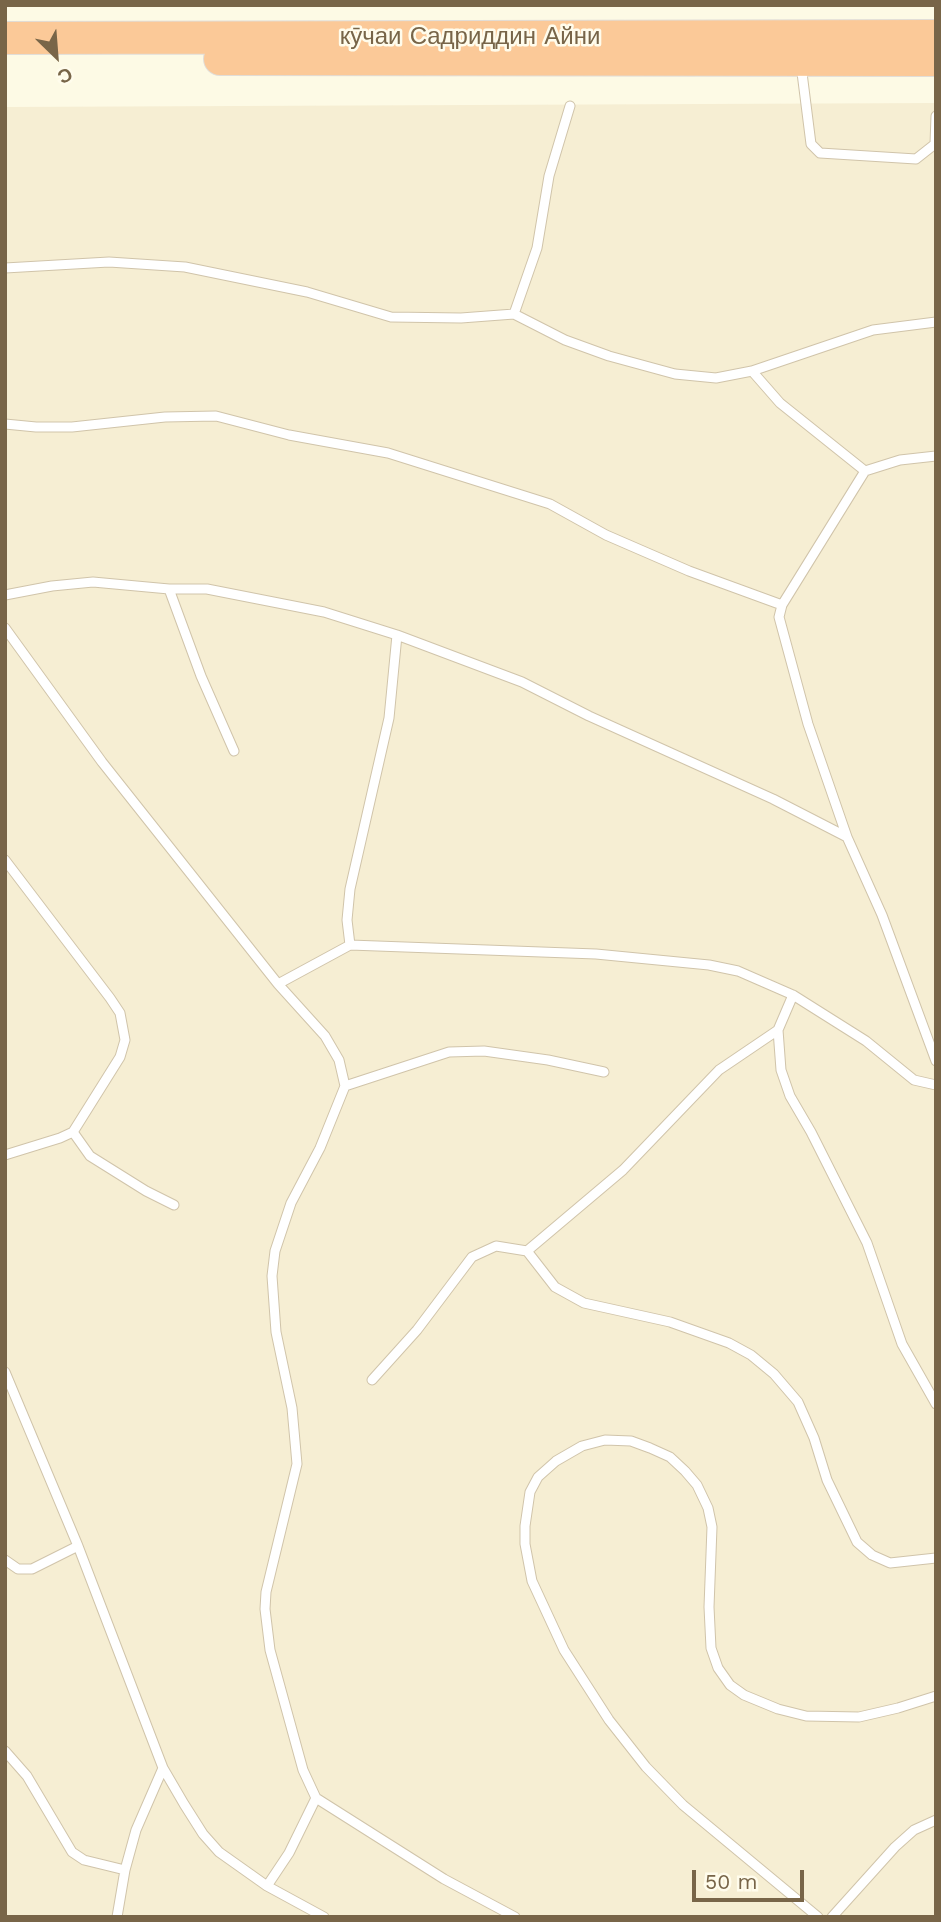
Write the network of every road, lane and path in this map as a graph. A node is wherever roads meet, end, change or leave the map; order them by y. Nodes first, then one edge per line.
1 (936, 36) edge
2 (5, 38) edge
3 (5, 60) edge
4 (800, 60) junction
5 (936, 60) edge
6 (570, 106) dead end
7 (936, 116) edge
8 (5, 268) edge
9 (514, 314) junction
10 (936, 322) edge
11 (752, 370) junction
12 (5, 424) edge
13 (936, 456) edge
14 (865, 471) junction
15 (169, 589) junction
16 (5, 595) edge
17 (782, 605) junction
18 (5, 628) edge
19 (397, 635) junction
20 (234, 751) dead end
21 (847, 837) junction
22 (5, 860) edge
23 (350, 945) junction
24 (278, 984) junction
25 (793, 995) junction
26 (778, 1030) junction
27 (936, 1061) edge
28 (604, 1072) dead end
29 (936, 1085) edge
30 (345, 1086) junction
31 (73, 1132) junction
32 (5, 1155) edge
33 (174, 1205) dead end
34 (527, 1251) junction
35 (5, 1372) edge
36 (372, 1380) dead end
37 (936, 1404) edge
38 (78, 1546) junction
39 (936, 1558) edge
40 (5, 1560) edge
41 (936, 1696) edge
42 (5, 1751) edge
43 (163, 1768) junction
44 (316, 1798) junction
45 (936, 1820) edge
46 (125, 1870) junction
47 (267, 1886) junction
48 (117, 1917) edge
49 (324, 1917) edge
50 (514, 1917) edge
51 (818, 1917) edge
52 (832, 1917) edge

1 - 2 highway, кӯчаи Садриддин Айни
3 - 4 highway, кӯчаи Садриддин Айни
4 - 5 highway, кӯчаи Садриддин Айни
4 - 7 lane
6 - 9 lane
8 - 9 lane
9 - 11 lane
10 - 11 lane
11 - 14 lane
12 - 17 lane
13 - 14 lane
14 - 17 lane
15 - 16 lane
15 - 19 lane
15 - 20 lane
17 - 21 lane
18 - 24 lane
19 - 21 lane
19 - 23 lane
21 - 27 lane
22 - 31 lane
23 - 24 lane
23 - 25 lane
24 - 30 lane
25 - 26 lane
25 - 29 lane
26 - 34 lane
26 - 37 lane
28 - 30 lane
30 - 44 lane
31 - 32 lane
31 - 33 lane
34 - 36 lane
34 - 39 lane
35 - 38 lane
38 - 40 lane
38 - 43 lane
41 - 51 lane
42 - 46 lane
43 - 46 lane
43 - 47 lane
44 - 47 lane
44 - 50 lane
45 - 52 lane
46 - 48 lane
47 - 49 lane

